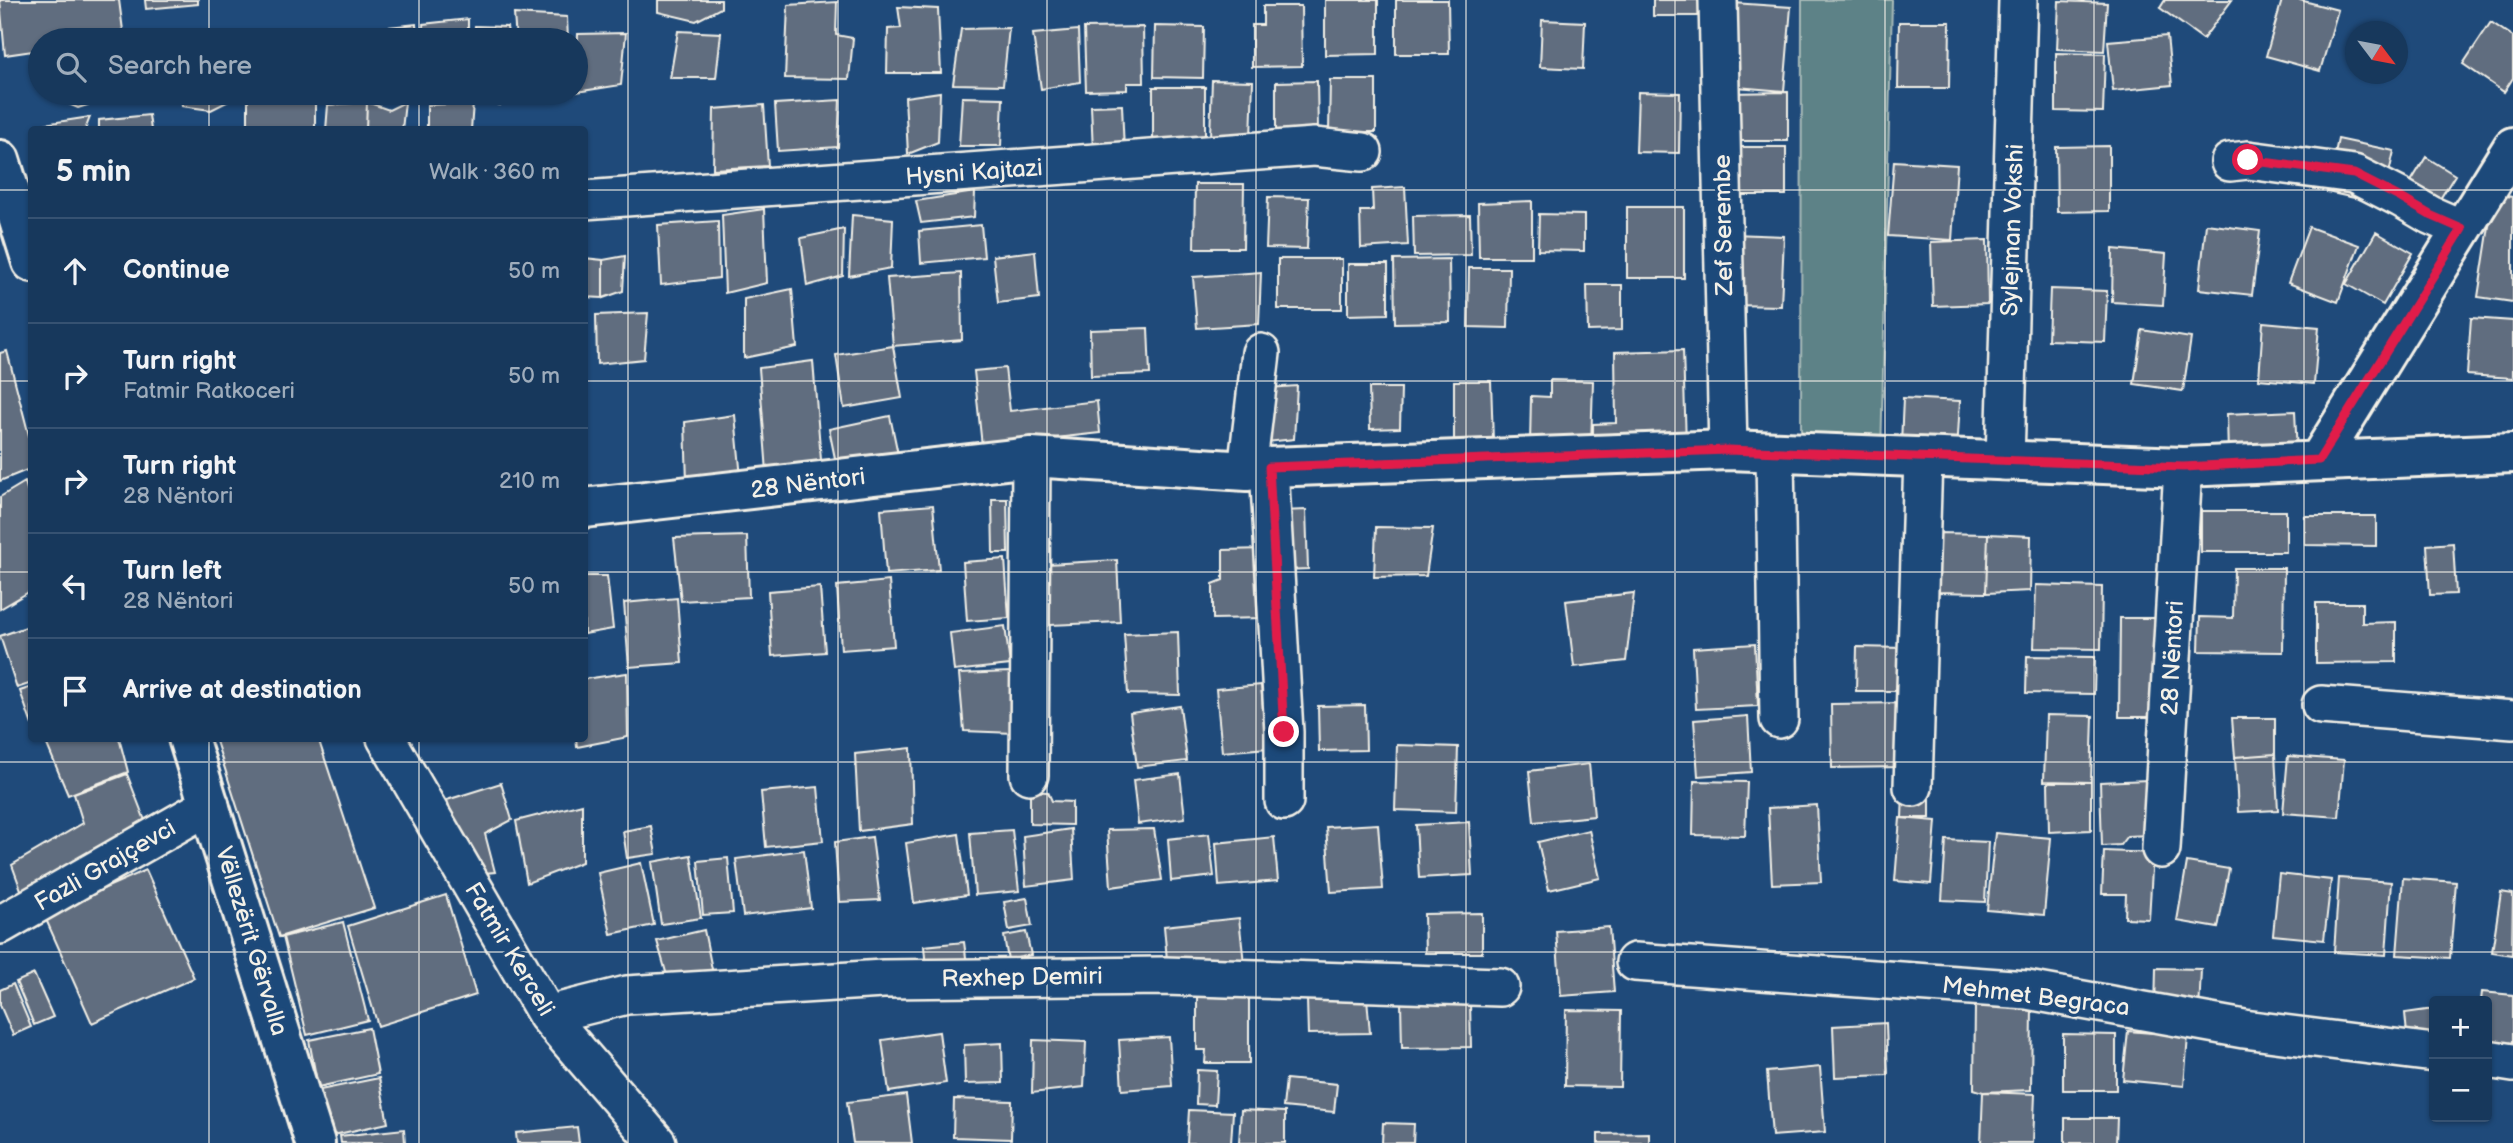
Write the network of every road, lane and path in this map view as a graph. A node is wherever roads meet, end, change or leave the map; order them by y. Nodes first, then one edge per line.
1 (1718, 0) edge
2 (2018, 0) edge
3 (1363, 152) dead end
4 (2511, 153) edge
5 (0, 160) edge
6 (2230, 162) dead end
7 (588, 200) edge
8 (2462, 229) junction
9 (28, 240) edge
10 (1261, 353) dead end
11 (1728, 450) junction
12 (1775, 453) junction
13 (2513, 453) edge
14 (1031, 457) junction
15 (1923, 457) junction
16 (2319, 460) junction
17 (2005, 461) junction
18 (2183, 467) junction
19 (1258, 469) junction
20 (588, 508) edge
21 (2321, 705) dead end
22 (1779, 719) dead end
23 (2513, 720) edge
24 (189, 742) edge
25 (388, 742) edge
26 (1029, 775) dead end
27 (1913, 787) dead end
28 (1284, 801) dead end
29 (210, 804) junction
30 (2161, 849) dead end
31 (0, 925) edge
32 (1635, 962) dead end
33 (1500, 988) dead end
34 (547, 1015) junction
35 (2429, 1052) edge
36 (2492, 1060) edge
37 (2513, 1063) edge
38 (315, 1143) edge
39 (657, 1143) edge

1 - 11 street, Zef Serembe
2 - 17 street, Sylejman Vokshi
3 - 7 street, Hysni Kajtazi
4 - 8 street
5 - 9 street
6 - 8 street
8 - 16 street
10 - 19 street
11 - 12 street, 28 Nëntori
11 - 19 street, 28 Nëntori
12 - 15 street, 28 Nëntori
12 - 22 street
13 - 16 street, 28 Nëntori
14 - 19 street, 28 Nëntori
14 - 20 street, 28 Nëntori
14 - 26 street
15 - 17 street, 28 Nëntori
15 - 27 street
16 - 18 street, 28 Nëntori
17 - 18 street, 28 Nëntori
18 - 30 street, 28 Nëntori
19 - 28 street
21 - 23 street
24 - 29 street, Vëllezërit Gërvalla
25 - 34 street, Fatmir Kerceli
29 - 31 street, Fazli Grajçevci
29 - 38 street, Vëllezërit Gërvalla
32 - 35 street, Mehmet Begraca
33 - 34 street, Rexhep Demiri
34 - 39 street, Fatmir Kerceli
36 - 37 street

